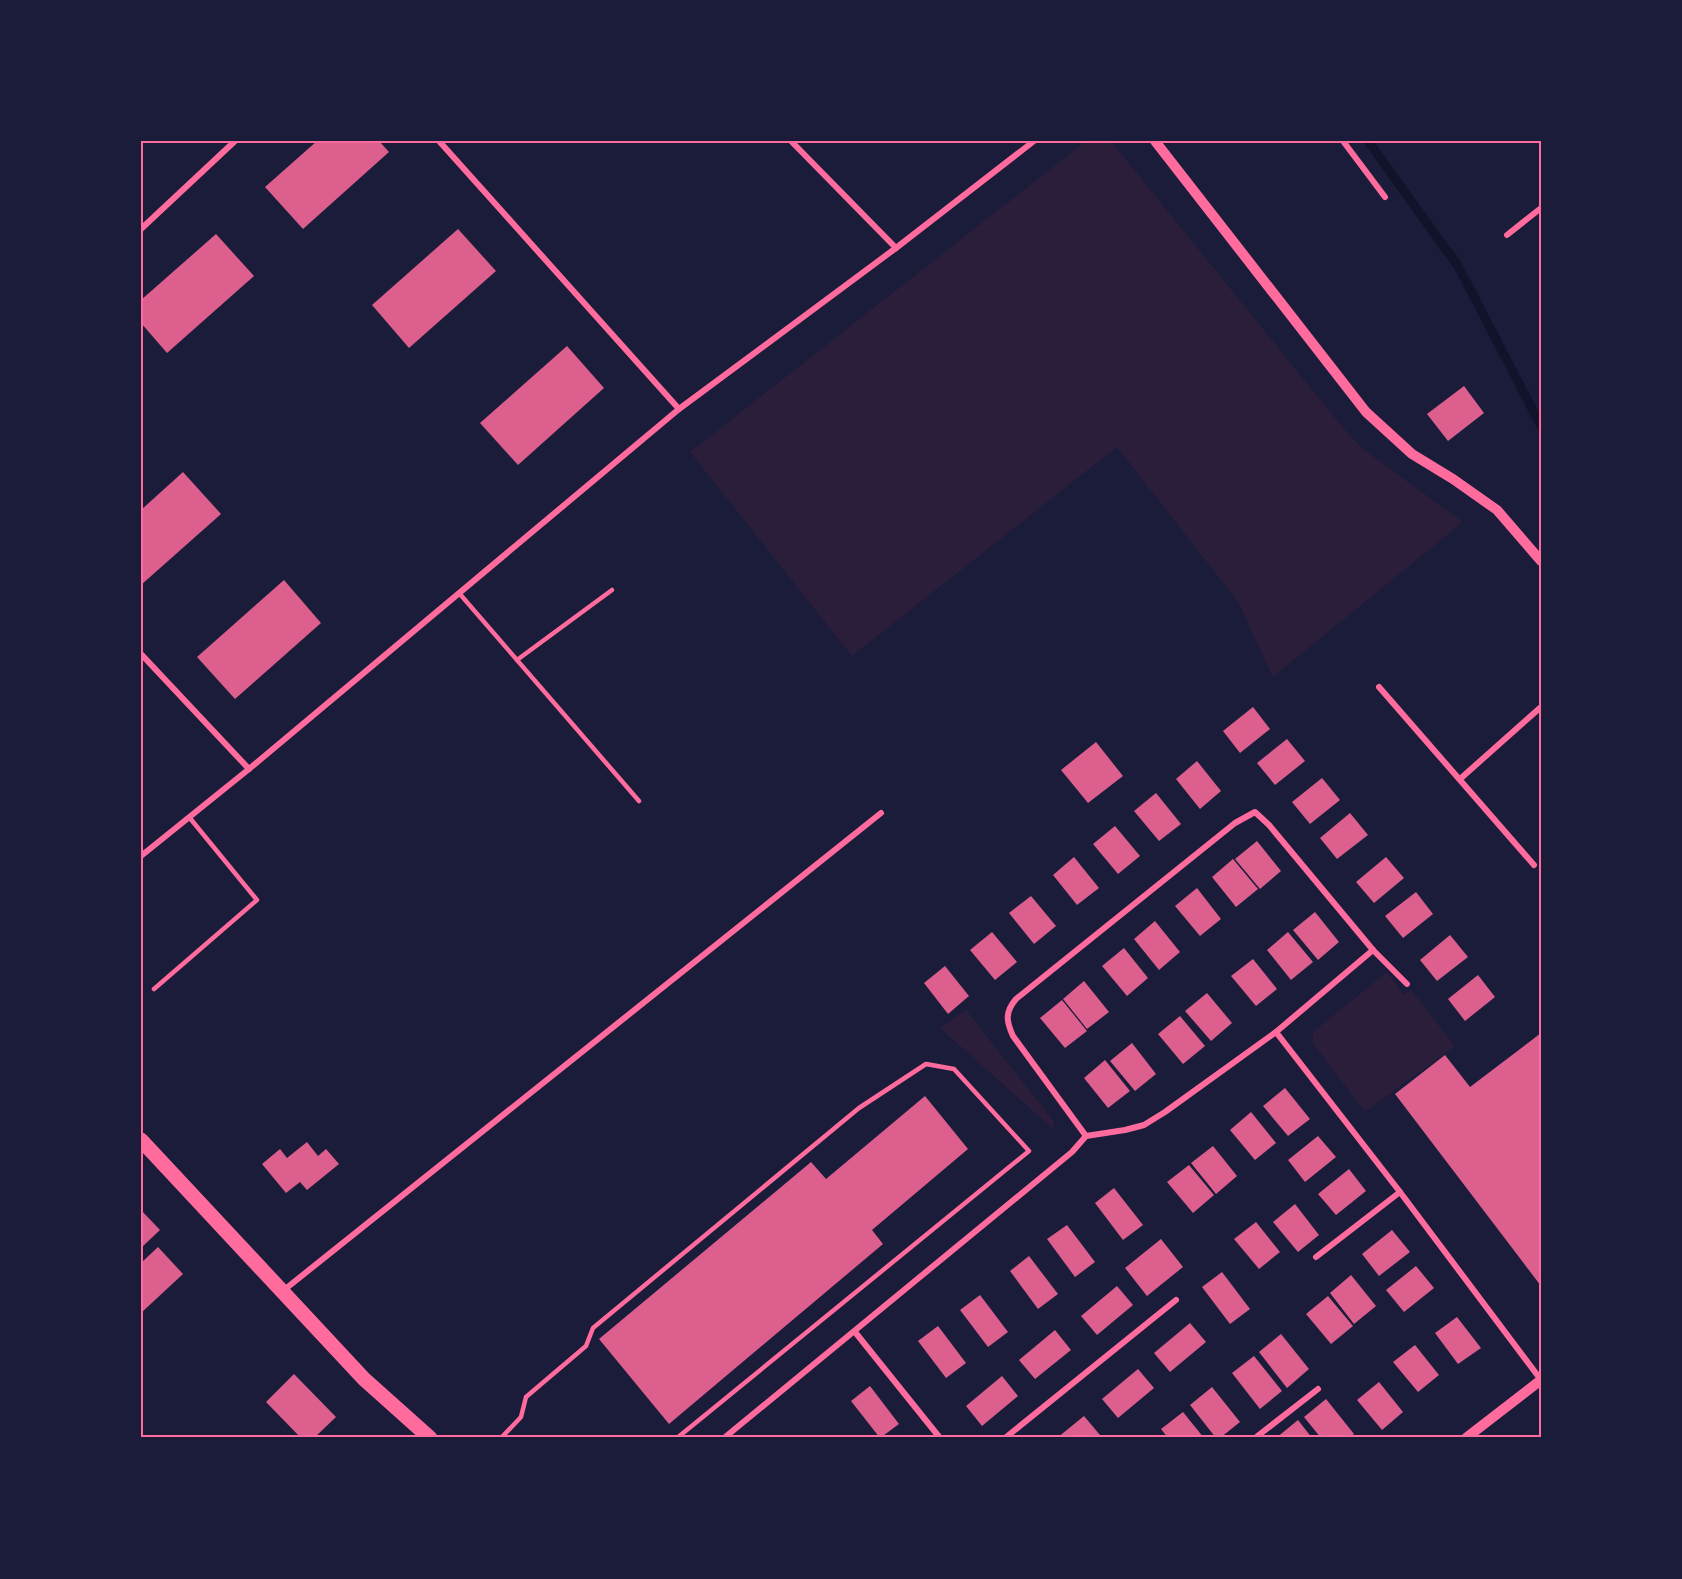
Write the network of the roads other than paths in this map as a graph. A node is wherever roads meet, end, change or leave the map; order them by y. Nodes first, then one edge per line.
1 (236, 141) edge
2 (439, 141) edge
3 (791, 141) edge
4 (1034, 141) edge
5 (1155, 141) edge
6 (1343, 141) edge
7 (1385, 197) dead end
8 (1541, 208) edge
9 (141, 229) edge
10 (1507, 235) dead end
11 (896, 248) junction
12 (679, 409) junction
13 (1541, 561) edge
14 (612, 590) dead end
15 (459, 593) junction
16 (141, 654) edge
17 (516, 660) junction
18 (1379, 687) dead end
19 (1541, 707) edge
20 (249, 769) junction
21 (1460, 779) junction
22 (639, 801) dead end
23 (881, 813) dead end
24 (189, 817) junction
25 (141, 856) edge
26 (1534, 865) dead end
27 (1373, 950) junction
28 (1407, 984) dead end
29 (154, 989) dead end
30 (1276, 1032) junction
31 (1086, 1136) junction
32 (141, 1140) edge
33 (1400, 1192) junction
34 (1316, 1257) dead end
35 (281, 1292) junction
36 (1176, 1300) dead end
37 (855, 1332) junction
38 (1541, 1380) edge
39 (1318, 1389) dead end
40 (430, 1438) edge
41 (501, 1438) edge
42 (677, 1438) edge
43 (724, 1438) edge
44 (940, 1438) edge
45 (1005, 1438) edge
46 (1255, 1438) edge
47 (1466, 1438) edge

1 - 9 street
2 - 12 street
3 - 11 street
4 - 11 street
5 - 13 street
6 - 7 street
8 - 10 street
11 - 12 street
12 - 15 street
14 - 17 lane
15 - 17 lane
15 - 20 street
16 - 20 street
17 - 22 lane
18 - 21 street
19 - 21 street
20 - 24 street
21 - 26 street
23 - 35 street
24 - 25 street
24 - 29 lane
27 - 28 street
27 - 30 street
27 - 31 street
30 - 31 street
30 - 33 street
31 - 37 street
32 - 35 main road
33 - 34 street
33 - 38 street
35 - 40 main road
36 - 45 street
37 - 43 street
37 - 44 street
38 - 47 street
39 - 46 street
41 - 42 lane

